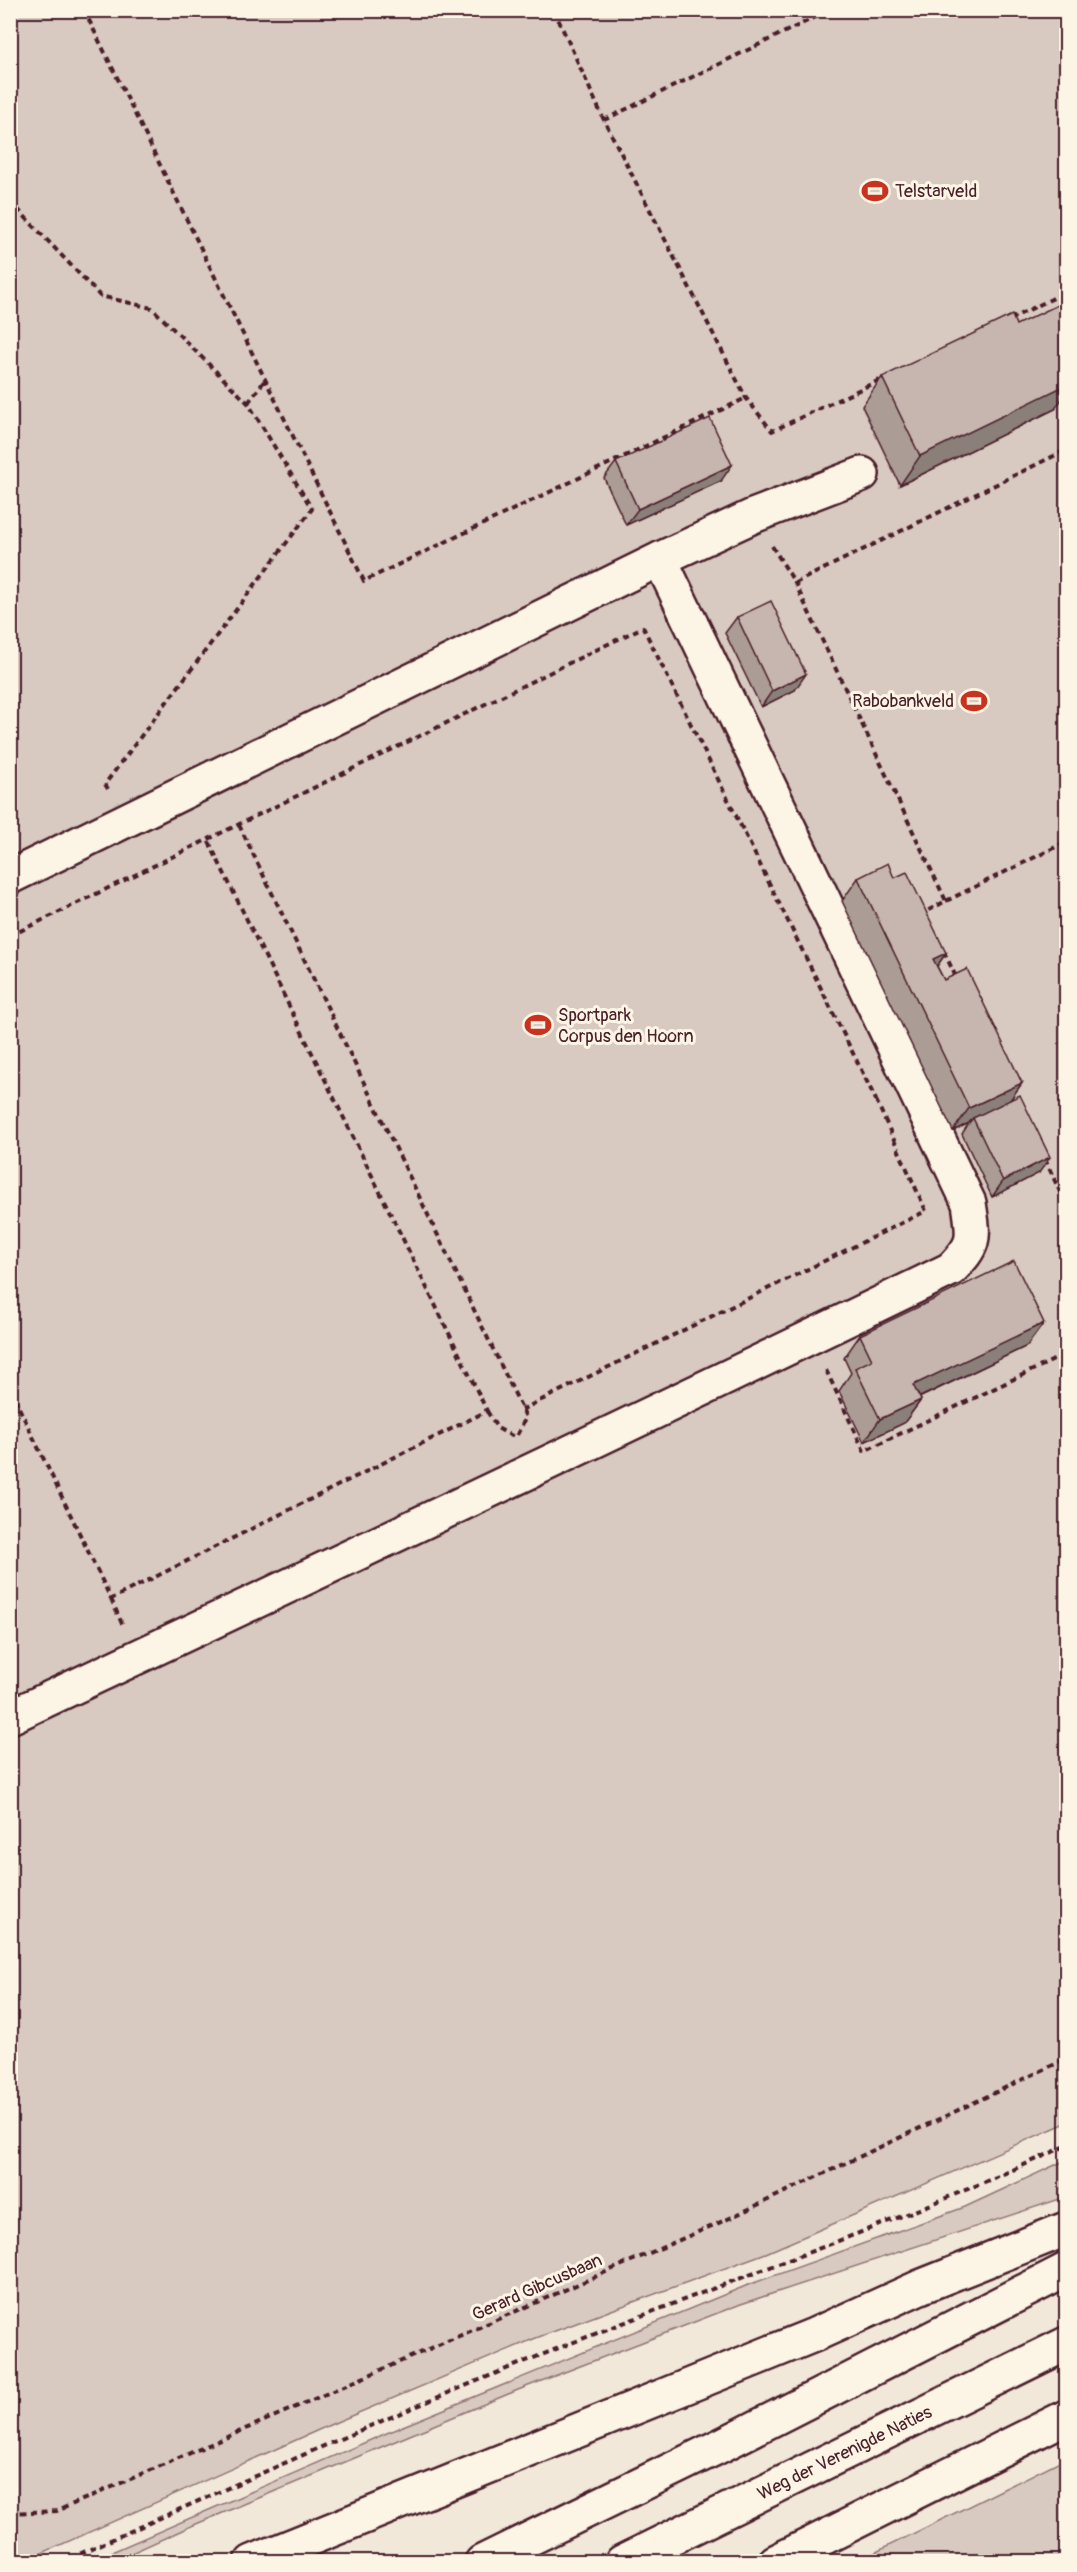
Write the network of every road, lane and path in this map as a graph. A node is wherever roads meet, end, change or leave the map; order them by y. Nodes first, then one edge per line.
1 (84, 10) edge
2 (554, 10) edge
3 (830, 10) edge
4 (604, 120) junction
5 (10, 201) edge
6 (1066, 292) edge
7 (1003, 322) edge
8 (888, 376) edge
9 (265, 380) junction
10 (746, 398) junction
11 (248, 403) junction
12 (1066, 450) edge
13 (861, 474) dead end
14 (660, 559) junction
15 (125, 822) junction
16 (239, 825) junction
17 (207, 838) junction
18 (1066, 842) edge
19 (10, 877) edge
20 (946, 901) junction
21 (929, 922) edge
22 (10, 936) edge
23 (939, 943) edge
24 (960, 985) edge
25 (912, 1085) junction
26 (876, 1100) junction
27 (1041, 1152) edge
28 (1066, 1204) edge
29 (810, 1337) junction
30 (1066, 1354) edge
31 (10, 1389) edge
32 (488, 1411) junction
33 (516, 1438) dead end
34 (10, 1717) edge
35 (1066, 2059) edge
36 (1066, 2146) edge
37 (1066, 2229) edge
38 (1066, 2270) edge
39 (1066, 2344) edge
40 (1066, 2417) edge
41 (10, 2513) edge
42 (61, 2562) edge
43 (252, 2562) edge
44 (482, 2562) edge
45 (621, 2562) edge
46 (776, 2562) edge

1 - 9 path
2 - 4 path
3 - 4 path
4 - 10 path
5 - 11 path
6 - 7 path
8 - 10 path
9 - 10 path
9 - 11 path
11 - 15 path
12 - 20 path
13 - 14 main road
14 - 15 main road
14 - 25 main road
15 - 19 main road
16 - 17 path
16 - 26 path
16 - 26 path
17 - 22 path
17 - 32 path
18 - 20 path
20 - 21 path
23 - 24 path
25 - 26 path
25 - 29 main road
27 - 28 path
29 - 30 path
29 - 34 main road
31 - 32 path
32 - 33 path
35 - 41 path, Gerard Gibcusbaan
36 - 42 path
37 - 43 main road
38 - 44 main road
39 - 45 main road, Weg der Verenigde Naties
40 - 46 main road

